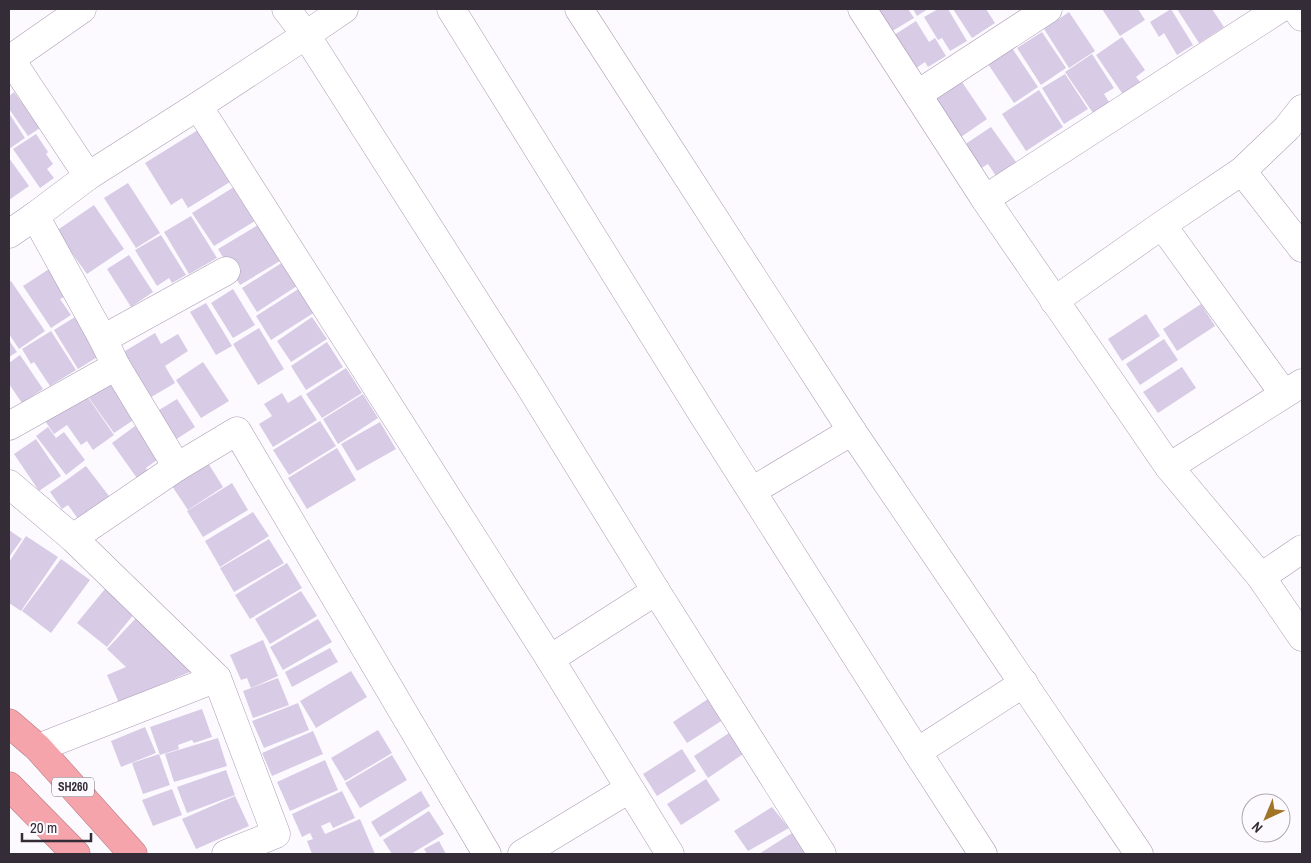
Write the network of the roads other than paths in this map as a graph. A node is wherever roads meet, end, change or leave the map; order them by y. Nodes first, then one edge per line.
1 (82, 9) edge
2 (286, 9) edge
3 (344, 9) edge
4 (452, 9) edge
5 (579, 9) edge
6 (862, 9) edge
7 (1048, 9) edge
8 (1279, 9) edge
9 (1296, 9) edge
10 (1302, 17) edge
11 (306, 35) junction
12 (9, 59) edge
13 (918, 94) junction
14 (198, 106) junction
15 (1302, 109) edge
16 (1242, 171) junction
17 (88, 176) junction
18 (986, 199) junction
19 (35, 216) junction
20 (1162, 225) junction
21 (9, 234) edge
22 (1302, 248) edge
23 (226, 271) dead end
24 (1054, 301) junction
25 (103, 338) junction
26 (116, 366) junction
27 (1293, 388) edge
28 (9, 426) edge
29 (852, 430) junction
30 (1169, 467) junction
31 (177, 468) junction
32 (9, 484) edge
33 (752, 491) junction
34 (73, 538) junction
35 (1302, 549) edge
36 (1261, 577) junction
37 (656, 591) junction
38 (1302, 637) edge
39 (550, 659) junction
40 (217, 678) junction
41 (1024, 683) junction
42 (9, 724) edge
43 (38, 748) junction
44 (917, 752) junction
45 (9, 786) edge
46 (629, 789) junction
47 (76, 854) edge
48 (133, 854) edge
49 (226, 854) edge
50 (487, 854) edge
51 (522, 854) edge
52 (670, 854) edge
53 (821, 854) edge
54 (983, 854) edge
55 (1139, 854) edge

1 - 12 street
2 - 11 street
3 - 11 street
4 - 33 street
5 - 29 street
6 - 13 street
7 - 13 street
8 - 18 street
9 - 10 street
11 - 14 street
11 - 37 street
12 - 17 street
13 - 18 street
14 - 17 street
14 - 39 street
15 - 16 street
16 - 20 street
16 - 22 street
17 - 19 street
18 - 24 street
19 - 21 street
19 - 25 street
20 - 24 street
20 - 27 street
23 - 25 street
24 - 30 street
25 - 26 street
26 - 28 street
26 - 31 street
27 - 30 street
29 - 33 street
29 - 41 street
30 - 36 street
31 - 34 street
31 - 50 street
32 - 34 street
33 - 44 street
34 - 40 street
35 - 36 street
36 - 38 street
37 - 39 street
37 - 53 street
39 - 46 street
40 - 43 street
40 - 49 street
41 - 44 street
41 - 55 street
42 - 43 highway, SH260
43 - 48 highway, SH260
44 - 54 street
45 - 47 highway
46 - 51 street
46 - 52 street

